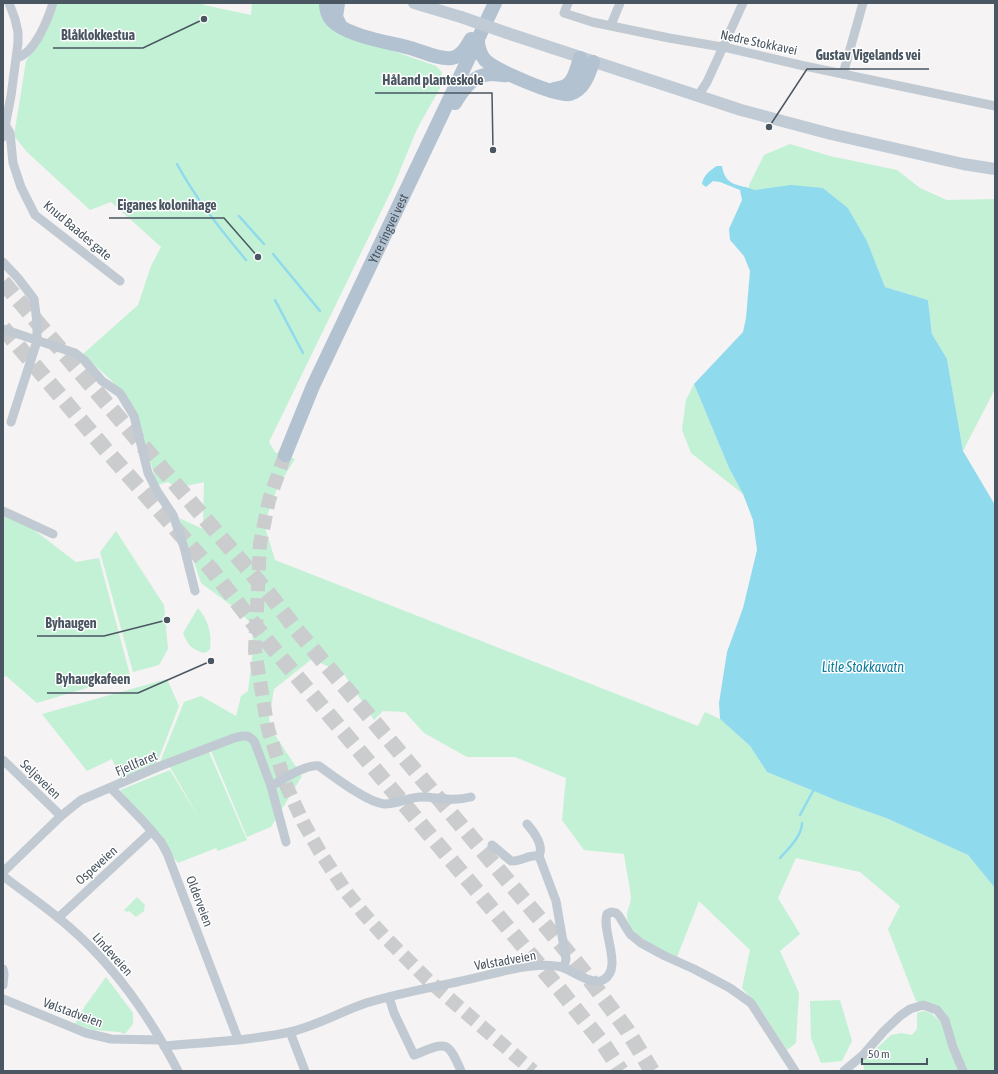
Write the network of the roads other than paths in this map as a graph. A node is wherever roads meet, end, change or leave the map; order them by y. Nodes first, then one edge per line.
1 (9, 3) edge
2 (53, 3) edge
3 (326, 3) edge
4 (338, 3) edge
5 (414, 3) edge
6 (495, 3) edge
7 (568, 3) edge
8 (620, 3) edge
9 (743, 3) edge
10 (863, 3) edge
11 (489, 16) junction
12 (610, 25) junction
13 (341, 27) junction
14 (478, 40) junction
15 (382, 41) junction
16 (723, 48) junction
17 (17, 58) junction
18 (586, 60) junction
19 (843, 74) junction
20 (510, 76) junction
21 (457, 82) junction
22 (698, 96) junction
23 (995, 106) edge
24 (6, 126) junction
25 (3, 137) edge
26 (422, 157) junction
27 (995, 170) edge
28 (3, 262) edge
29 (120, 281) dead end
30 (3, 329) edge
31 (37, 341) junction
32 (11, 422) dead end
33 (285, 455) tunnel mouth
34 (3, 511) edge
35 (53, 534) dead end
36 (195, 591) dead end
37 (3, 760) edge
38 (271, 786) junction
39 (111, 788) junction
40 (471, 797) dead end
41 (61, 816) junction
42 (527, 824) dead end
43 (152, 831) junction
44 (286, 842) dead end
45 (492, 845) dead end
46 (539, 856) junction
47 (3, 872) edge
48 (3, 876) edge
49 (58, 918) junction
50 (564, 968) junction
51 (3, 970) edge
52 (3, 985) edge
53 (389, 997) junction
54 (3, 999) edge
55 (290, 1032) junction
56 (238, 1039) junction
57 (162, 1043) junction
58 (178, 1071) edge
59 (305, 1071) edge
60 (461, 1071) edge
61 (795, 1071) edge
62 (844, 1071) edge
63 (962, 1071) edge

1 - 17 street
2 - 17 street
3 - 13 main road
4 - 13 main road
5 - 18 main road, bridge
6 - 11 main road, Ytre ringvei vest
7 - 12 street, Nedre Stokkavei
8 - 12 street
9 - 16 street
10 - 19 street
11 - 14 main road, Ytre ringvei vest
11 - 15 main road
12 - 16 street, Nedre Stokkavei
13 - 15 main road
14 - 20 main road
14 - 21 main road, Ytre ringvei vest
15 - 21 main road
16 - 19 street, Nedre Stokkavei
16 - 22 street
17 - 24 street
18 - 20 main road
18 - 22 main road
19 - 23 street, Nedre Stokkavei
20 - 26 main road
21 - 26 main road, Ytre ringvei vest
22 - 27 main road
24 - 25 street
24 - 29 street, Knud Baades gate
26 - 33 main road, Ytre ringvei vest
28 - 31 street
30 - 31 street
31 - 32 street
31 - 36 street
34 - 35 street
37 - 41 street, Seljeveien
38 - 39 street, Fjellfaret
38 - 40 street
38 - 44 street, Fjellfaret
39 - 41 street, Fjellfaret
39 - 43 street, Olderveien
41 - 47 street, Fjellfaret
42 - 46 street
43 - 49 street, Ospeveien
43 - 56 street, Olderveien
45 - 46 street
46 - 50 street
48 - 49 street, Lindeveien
49 - 57 street, Lindeveien
50 - 53 street, Vølstadveien
50 - 61 street, Vølstadveien
51 - 52 street
53 - 55 street, Vølstadveien
53 - 60 street
54 - 57 street, Vølstadveien
55 - 56 street, Vølstadveien
55 - 59 street
56 - 57 street, Vølstadveien
57 - 58 street, Lindeveien
62 - 63 street

